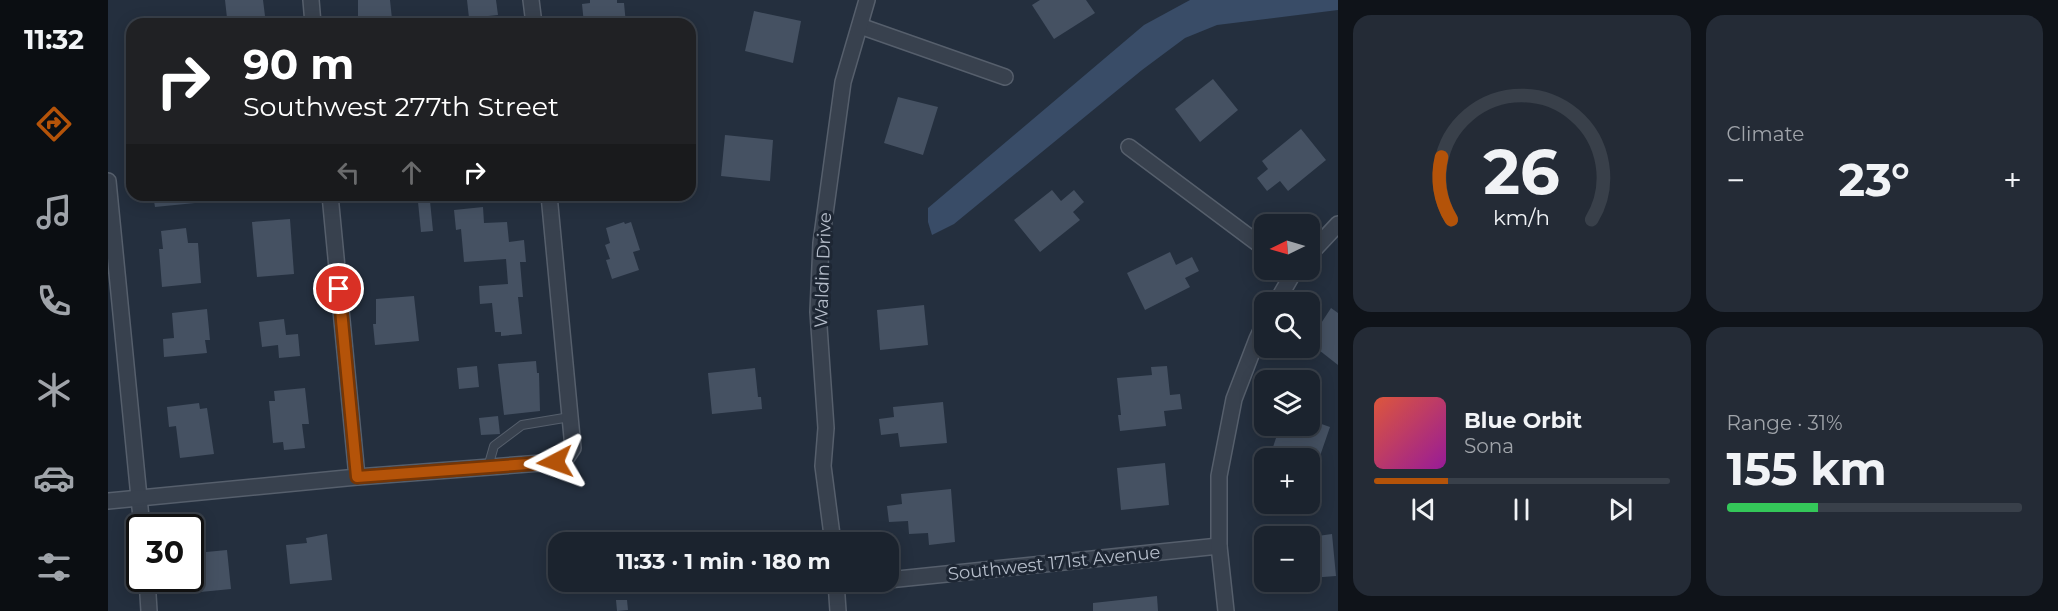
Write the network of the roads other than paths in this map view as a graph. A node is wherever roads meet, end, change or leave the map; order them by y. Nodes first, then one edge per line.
1 (311, 0) edge
2 (531, 0) edge
3 (867, 0) edge
4 (312, 18) edge
5 (533, 18) edge
6 (860, 26) junction
7 (1005, 77) dead end
8 (1129, 147) dead end
9 (108, 181) edge
10 (331, 201) edge
11 (550, 201) edge
12 (1338, 224) edge
13 (1254, 241) edge
14 (1320, 243) edge
15 (1254, 347) edge
16 (570, 417) junction
17 (488, 467) junction
18 (357, 477) junction
19 (139, 498) junction
20 (108, 501) edge
21 (141, 514) edge
22 (832, 532) edge
23 (1219, 546) junction
24 (899, 579) edge
25 (148, 592) edge
26 (837, 592) edge
27 (150, 611) edge
28 (838, 611) edge
29 (1226, 611) edge

1 - 4 street
2 - 5 street
3 - 6 street, Waldin Drive
6 - 7 street
6 - 22 street, Waldin Drive
8 - 13 street
9 - 19 street
10 - 18 street
11 - 16 street
12 - 14 street
15 - 23 street
16 - 17 lane
16 - 17 street
17 - 18 street
18 - 19 street
19 - 20 street
19 - 21 street
23 - 24 street, Southwest 171st Avenue
23 - 29 street
25 - 27 street
26 - 28 street

